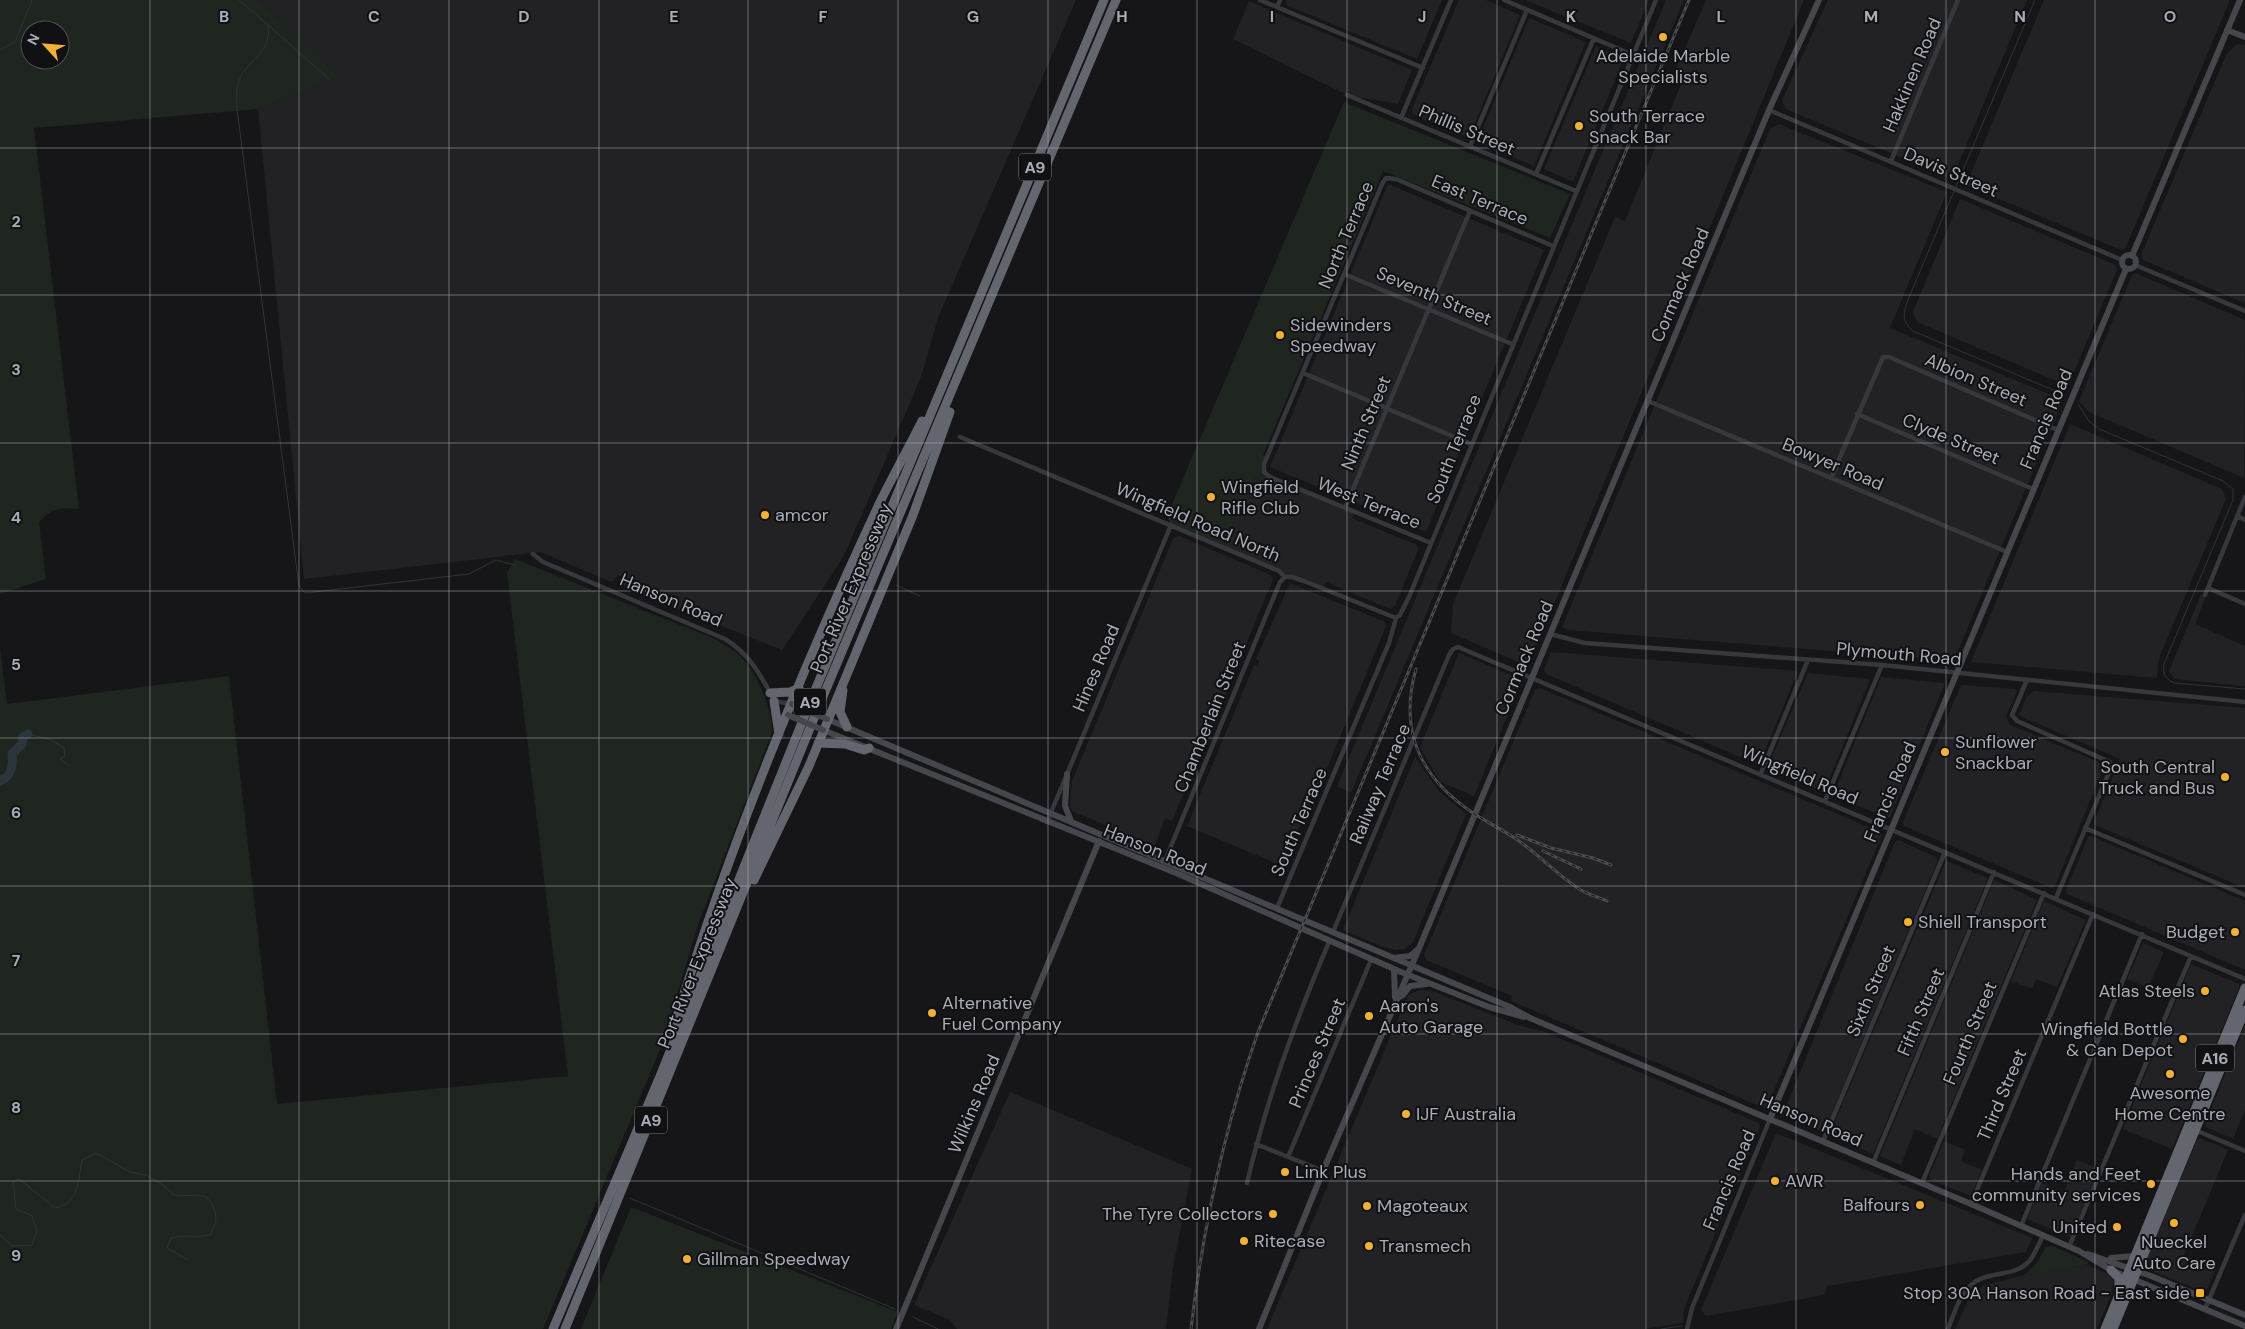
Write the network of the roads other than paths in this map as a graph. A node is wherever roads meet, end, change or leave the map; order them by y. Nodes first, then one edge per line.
1 (1104, 0) edge
2 (1116, 0) edge
3 (1260, 0) edge
4 (1280, 0) edge
5 (1451, 0) edge
6 (1504, 0) edge
7 (1656, 0) edge
8 (1820, 0) edge
9 (1958, 0) edge
10 (2240, 0) edge
11 (1277, 7) junction
12 (1527, 10) junction
13 (2227, 30) junction
14 (2245, 37) edge
15 (1594, 38) junction
16 (1634, 54) junction
17 (1422, 68) junction
18 (1347, 95) dead end
19 (1769, 110) junction
20 (1402, 118) junction
21 (1470, 146) junction
22 (1890, 161) junction
23 (1536, 174) junction
24 (1396, 179) joint
25 (1576, 191) junction
26 (1470, 211) junction
27 (1553, 246) junction
28 (2132, 256) junction
29 (2122, 260) junction
30 (2135, 265) junction
31 (2126, 269) junction
32 (1344, 274) junction
33 (1428, 309) junction
34 (2245, 311) edge
35 (966, 333) junction
36 (973, 344) junction
37 (1512, 344) junction
38 (1303, 373) junction
39 (1648, 401) junction
40 (1387, 408) junction
41 (1858, 414) junction
42 (2058, 430) junction
43 (960, 437) dead end
44 (1471, 444) junction
45 (1270, 476) joint
46 (1831, 478) junction
47 (2033, 489) junction
48 (2245, 497) edge
49 (1345, 508) junction
50 (2237, 516) junction
51 (2245, 520) edge
52 (1171, 525) junction
53 (1431, 543) junction
54 (2007, 552) junction
55 (533, 554) dead end
56 (1285, 577) junction
57 (2208, 588) junction
58 (2204, 595) dead end
59 (2245, 604) edge
60 (1396, 618) junction
61 (1550, 634) junction
62 (1455, 648) joint
63 (1808, 660) junction
64 (1882, 666) junction
65 (1956, 673) junction
66 (845, 675) junction
67 (1532, 677) junction
68 (2027, 680) junction
69 (799, 688) junction
70 (772, 697) junction
71 (2245, 702) edge
72 (792, 704) junction
73 (788, 715) junction
74 (827, 719) junction
75 (847, 727) junction
76 (823, 730) junction
77 (779, 737) junction
78 (818, 744) junction
79 (869, 748) junction
80 (1067, 774) junction
81 (1761, 774) junction
82 (1825, 801) junction
83 (1051, 813) junction
84 (1071, 821) junction
85 (1047, 822) junction
86 (2085, 828) junction
87 (1891, 829) junction
88 (1102, 834) junction
89 (1098, 843) junction
90 (1945, 852) junction
91 (1166, 860) junction
92 (1162, 868) junction
93 (1994, 872) junction
94 (2044, 893) junction
95 (2245, 895) edge
96 (2056, 898) junction
97 (1277, 908) junction
98 (737, 910) junction
99 (1262, 910) junction
100 (2093, 914) junction
101 (1333, 932) junction
102 (2142, 934) junction
103 (1329, 942) junction
104 (1420, 946) junction
105 (2191, 956) junction
106 (1393, 958) junction
107 (1371, 960) junction
108 (1411, 965) junction
109 (1394, 970) junction
110 (1427, 972) junction
111 (1407, 975) junction
112 (2245, 979) edge
113 (1431, 984) junction
114 (2245, 988) edge
115 (1395, 1001) junction
116 (2245, 1010) edge
117 (1530, 1018) junction
118 (2219, 1062) junction
119 (661, 1074) junction
120 (1770, 1119) junction
121 (2191, 1129) junction
122 (1823, 1141) junction
123 (1256, 1144) junction
124 (2245, 1151) edge
125 (1288, 1157) junction
126 (1873, 1162) junction
127 (1323, 1171) junction
128 (1247, 1183) dead end
129 (1922, 1183) junction
130 (1971, 1204) junction
131 (2245, 1214) edge
132 (2021, 1226) junction
133 (2238, 1232) junction
134 (2244, 1234) edge
135 (2043, 1236) junction
136 (2069, 1247) junction
137 (2079, 1251) junction
138 (2134, 1256) junction
139 (2107, 1258) junction
140 (2111, 1270) junction
141 (2132, 1273) junction
142 (2153, 1287) junction
143 (2129, 1291) junction
144 (2119, 1297) junction
145 (2210, 1300) junction
146 (2205, 1309) junction
147 (2245, 1315) edge
148 (2245, 1326) edge
149 (553, 1329) edge
150 (565, 1329) edge
151 (896, 1329) edge
152 (1259, 1329) edge
153 (1687, 1329) edge
154 (1948, 1329) edge
155 (2105, 1329) edge
156 (2113, 1329) edge

1 - 35 highway, Port River Expressway / A9
2 - 36 highway, Port River Expressway / A9
3 - 11 street
4 - 11 street
5 - 17 street
6 - 12 street
7 - 16 street, South Terrace
8 - 19 street, Cormack Road
9 - 22 street, Hakkinen Road
10 - 13 street
11 - 17 street
12 - 15 street
12 - 21 street
13 - 14 street
13 - 28 street
15 - 16 street
15 - 23 street
16 - 25 street, South Terrace
17 - 20 street
18 - 20 street, Phillis Street
19 - 22 street, Davis Street
19 - 39 street, Cormack Road
20 - 21 street, Phillis Street
21 - 23 street, Phillis Street
22 - 29 street, Davis Street
23 - 25 street, Phillis Street
24 - 26 street, East Terrace
24 - 32 street, North Terrace
25 - 27 street, South Terrace
26 - 27 street, East Terrace
26 - 33 street, Ninth Street
27 - 37 street, South Terrace
28 - 29 street
28 - 30 street
29 - 31 street
30 - 31 street
30 - 34 street
31 - 42 street, Francis Road
32 - 33 street, Seventh Street
32 - 38 street, North Terrace
33 - 37 street, Seventh Street
33 - 40 street, Ninth Street
35 - 69 highway
35 - 119 highway, Port River Expressway / A9
36 - 66 highway
36 - 98 highway, Port River Expressway / A9
37 - 44 street, South Terrace
38 - 40 street
38 - 45 street, North Terrace
39 - 46 street, Bowyer Road
39 - 61 street, Cormack Road
40 - 44 street
40 - 49 street, Ninth Street
41 - 42 street, Albion Street
41 - 46 street
41 - 47 street, Clyde Street
42 - 47 street, Francis Road
43 - 52 street, Wingfield Road North
44 - 53 street, South Terrace
45 - 49 street, West Terrace
46 - 54 street, Bowyer Road
47 - 54 street, Francis Road
48 - 50 street
49 - 53 street, West Terrace
50 - 51 street
50 - 57 street
52 - 56 street, Wingfield Road North
52 - 80 street, Hines Road
53 - 60 street, South Terrace
54 - 65 street, Francis Road
55 - 70 street, Hanson Road
56 - 60 street, Wingfield Road North
56 - 91 street, Chamberlain Street
57 - 58 street
57 - 59 street
60 - 97 street, South Terrace
61 - 63 street, Plymouth Road
61 - 67 street, Cormack Road
62 - 67 street, Wingfield Road
62 - 101 street, Railway Terrace
63 - 64 street, Plymouth Road
63 - 81 street
64 - 65 street, Plymouth Road
64 - 82 street
65 - 68 street, Plymouth Road
65 - 87 street, Francis Road
66 - 74 highway
66 - 75 highway
67 - 81 street, Wingfield Road
67 - 104 street, Cormack Road
68 - 71 street, Plymouth Road
68 - 86 street
69 - 70 highway
69 - 72 highway
70 - 72 street, Hanson Road
70 - 73 street, Hanson Road
70 - 77 highway
72 - 73 highway
72 - 74 street, Hanson Road, bridge
73 - 76 street, Hanson Road, bridge
73 - 77 highway
74 - 75 street, Hanson Road
74 - 76 highway
75 - 83 street, Hanson Road
76 - 78 highway
76 - 79 street, Hanson Road
77 - 119 highway
78 - 79 highway
78 - 98 highway
79 - 85 street, Hanson Road
80 - 83 street, Hines Road
80 - 84 street
81 - 82 street, Wingfield Road
82 - 87 street, Wingfield Road
83 - 84 street, Hanson Road
83 - 85 street, Hines Road
84 - 88 street, Hanson Road
85 - 89 street, Hanson Road
86 - 95 street
86 - 96 street
87 - 90 street, Wingfield Road
87 - 120 street, Francis Road
88 - 89 street, Wilkins Road
88 - 91 street, Hanson Road
89 - 92 street, Hanson Road
89 - 151 street, Wilkins Road
90 - 93 street, Wingfield Road
90 - 122 street, Sixth Street
91 - 92 street, Chamberlain Street
91 - 97 street, Hanson Road
92 - 99 street, Hanson Road
93 - 94 street, Wingfield Road
93 - 126 street, Fifth Street
94 - 96 street, Wingfield Road
94 - 129 street, Fourth Street
96 - 100 street, Wingfield Road
97 - 99 street
97 - 101 street, Hanson Road
98 - 150 highway, Port River Expressway / A9
99 - 103 street, Hanson Road
100 - 102 street, Wingfield Road
100 - 130 street, Third Street
101 - 106 street, Hanson Road
102 - 105 street, Wingfield Road
102 - 132 street
103 - 107 street, Hanson Road
103 - 123 street
104 - 106 street
104 - 108 street, Cormack Road
104 - 110 street
105 - 112 street, Wingfield Road
105 - 136 street
106 - 108 street, Hanson Road
107 - 109 street, Hanson Road
107 - 125 street, Princes Street
108 - 110 street, Hanson Road
108 - 111 street, Cormack Road
109 - 111 street, Hanson Road
109 - 115 street
110 - 117 street, Hanson Road
111 - 113 street, Hanson Road
111 - 115 street, Cormack Road
113 - 115 street
113 - 117 street, Hanson Road
114 - 118 highway, A16
115 - 127 street, Cormack Road
116 - 118 highway, A16
117 - 120 street, Hanson Road
118 - 121 highway, A16
119 - 149 highway, Port River Expressway / A9
120 - 122 street, Hanson Road
120 - 153 street, Francis Road
121 - 124 street
121 - 138 highway, A16
121 - 141 highway, A16
122 - 126 street, Hanson Road
123 - 125 street
123 - 128 street
125 - 127 street
126 - 129 street, Hanson Road
127 - 152 street, Cormack Road
129 - 130 street, Hanson Road
130 - 132 street, Hanson Road
131 - 133 street
132 - 135 street, Hanson Road
133 - 134 street
133 - 145 street
135 - 136 street, Hanson Road
135 - 154 street
136 - 137 street, Hanson Road
137 - 139 street, Hanson Road
137 - 140 street, Hanson Road
138 - 139 street
138 - 141 highway, A16
139 - 141 street, Hanson Road
140 - 141 street, Hanson Road
140 - 144 highway
141 - 142 street, Hanson Road
141 - 143 highway, A16
141 - 144 highway, A16
141 - 145 street, Hanson Road
142 - 143 street
142 - 146 street, Hanson Road
143 - 156 highway, A16
144 - 155 highway, A16
145 - 146 street
145 - 147 street, Hanson Road
146 - 148 street, Hanson Road

